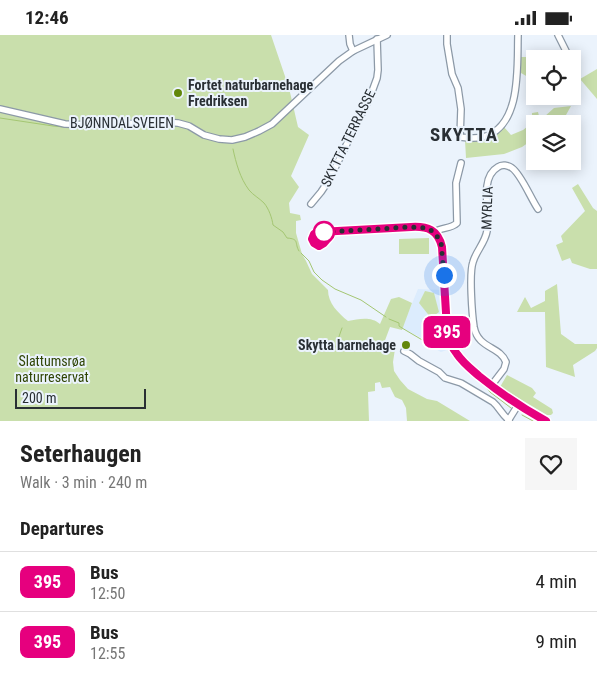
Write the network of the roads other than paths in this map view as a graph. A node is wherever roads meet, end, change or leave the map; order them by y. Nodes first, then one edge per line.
1 (349, 35) edge
2 (387, 35) edge
3 (447, 35) edge
4 (518, 35) edge
5 (558, 35) edge
6 (378, 39) junction
7 (566, 50) edge
8 (353, 51) junction
9 (0, 109) edge
10 (461, 163) dead end
11 (311, 204) dead end
12 (538, 209) dead end
13 (335, 231) dead end
14 (434, 232) junction
15 (404, 351) dead end
16 (491, 385) junction
17 (518, 405) junction
18 (509, 420) edge
19 (546, 421) edge

1 - 8 street
2 - 6 street, BJØNNDALSVEIEN
3 - 4 street
5 - 7 street
6 - 8 street, BJØNNDALSVEIEN
6 - 11 street, SKYTTA TERRASSE
8 - 9 street, BJØNNDALSVEIEN
10 - 14 street
12 - 16 street, MYRLIA
13 - 14 street
14 - 16 street
15 - 18 street
16 - 17 street
17 - 18 street
17 - 19 street

